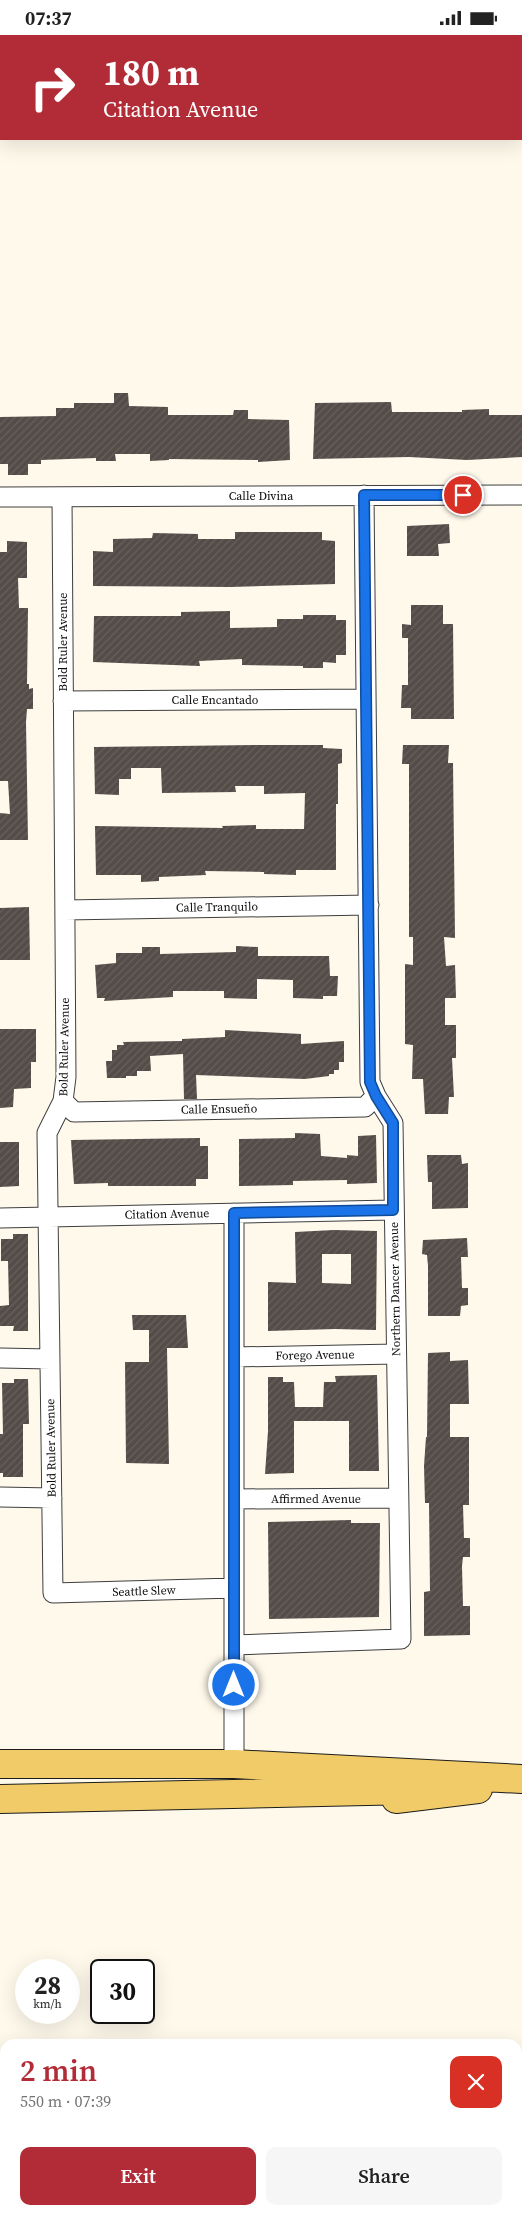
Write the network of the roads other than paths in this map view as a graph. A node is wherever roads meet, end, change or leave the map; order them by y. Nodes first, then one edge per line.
1 (364, 495) junction
2 (522, 495) edge
3 (0, 497) edge
4 (62, 497) junction
5 (366, 699) junction
6 (63, 701) junction
7 (369, 905) junction
8 (65, 910) junction
9 (376, 1096) junction
10 (63, 1101) junction
11 (393, 1210) junction
12 (234, 1213) junction
13 (48, 1217) junction
14 (0, 1218) edge
15 (396, 1353) junction
16 (234, 1357) junction
17 (0, 1358) edge
18 (50, 1359) junction
19 (0, 1497) edge
20 (52, 1498) junction
21 (398, 1498) junction
22 (234, 1499) junction
23 (234, 1588) junction
24 (53, 1593) joint
25 (234, 1645) junction
26 (234, 1764) junction
27 (0, 1765) edge
28 (522, 1779) edge
29 (522, 1786) edge
30 (489, 1788) junction
31 (0, 1799) edge
32 (0, 1811) edge

1 - 2 street, Calle Divina
1 - 4 street, Calle Divina
1 - 5 street, Northern Dancer Avenue
3 - 4 street, Calle Divina
4 - 6 street, Bold Ruler Avenue
5 - 6 street, Calle Encantado
5 - 7 street, Northern Dancer Avenue
6 - 8 street, Bold Ruler Avenue
7 - 8 street, Calle Tranquilo
7 - 9 street, Northern Dancer Avenue
8 - 10 street, Bold Ruler Avenue
9 - 10 street, Calle Ensueño
9 - 11 street, Northern Dancer Avenue
10 - 13 street, Bold Ruler Avenue
11 - 12 street, Citation Avenue
11 - 15 street, Northern Dancer Avenue
12 - 13 street, Citation Avenue
12 - 16 street
13 - 14 street, Citation Avenue
13 - 18 street, Bold Ruler Avenue
15 - 16 street, Forego Avenue
15 - 21 street, Northern Dancer Avenue
16 - 22 street
17 - 18 street
18 - 20 street, Bold Ruler Avenue
19 - 20 street
20 - 24 street, Bold Ruler Avenue
21 - 22 street, Affirmed Avenue
21 - 25 street, Northern Dancer Avenue
22 - 23 street
23 - 24 street, Seattle Slew
23 - 25 street
25 - 26 street
26 - 27 main road
26 - 28 main road
29 - 30 main road
30 - 31 main road
30 - 32 main road

